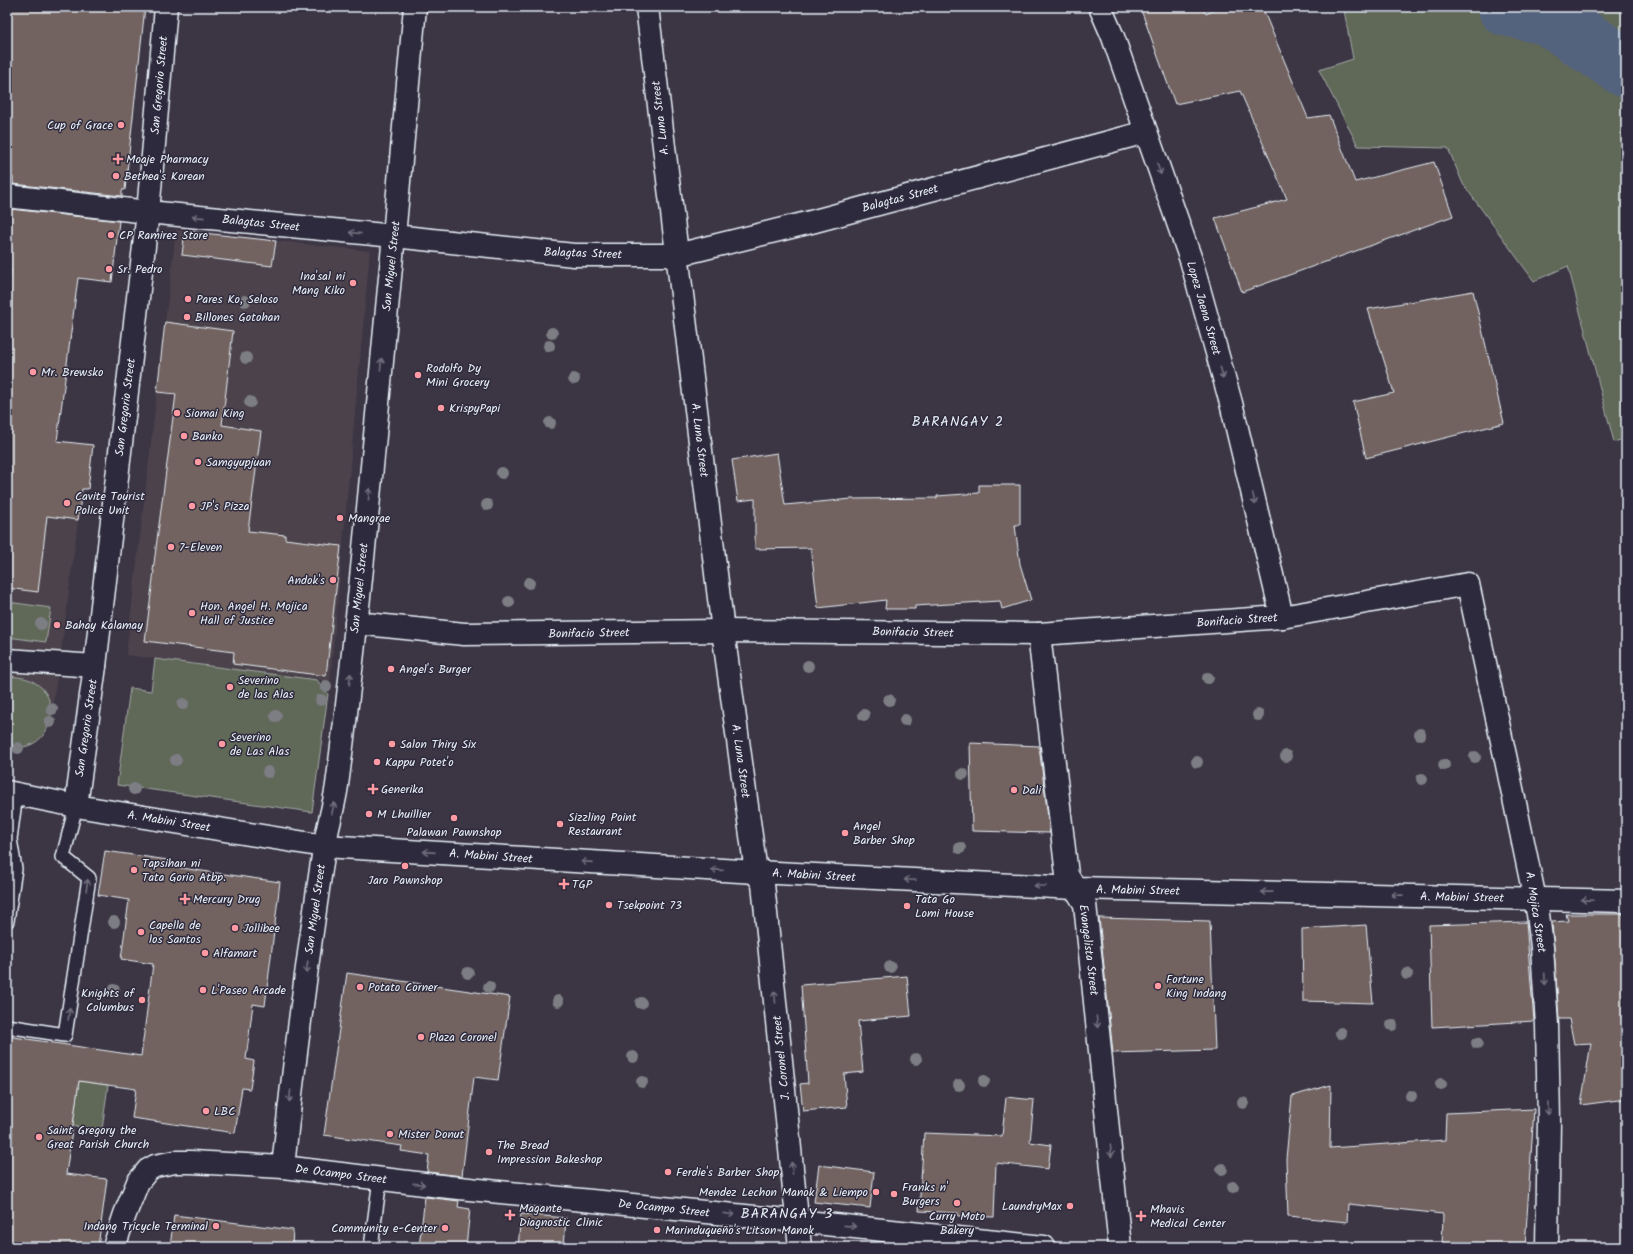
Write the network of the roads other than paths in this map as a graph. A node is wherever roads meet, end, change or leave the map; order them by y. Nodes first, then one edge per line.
1 (166, 7) edge
2 (415, 7) edge
3 (647, 7) edge
4 (1100, 7) edge
5 (1146, 132) junction
6 (7, 196) edge
7 (148, 212) junction
8 (394, 236) junction
9 (677, 255) junction
10 (1468, 584) joint
11 (1282, 617) junction
12 (356, 623) junction
13 (723, 631) junction
14 (1039, 634) junction
15 (7, 660) edge
16 (95, 666) junction
17 (12, 793) edge
18 (76, 806) junction
19 (324, 846) junction
20 (756, 872) junction
21 (1075, 888) junction
22 (1534, 898) junction
23 (1626, 901) edge
24 (7, 921) edge
25 (7, 1026) edge
26 (283, 1167) junction
27 (380, 1180) junction
28 (797, 1221) junction
29 (114, 1247) edge
30 (371, 1247) edge
31 (800, 1247) edge
32 (1044, 1247) edge
33 (1120, 1247) edge
34 (1547, 1247) edge

1 - 7 street, San Gregorio Street
2 - 8 street, San Miguel Street
3 - 9 street, A. Luna Street
4 - 5 street, Lopez Jaena Street
5 - 9 street, Balagtas Street
5 -> 11 street, Lopez Jaena Street
6 - 7 street, Balagtas Street
8 -> 7 street, Balagtas Street
7 - 16 street, San Gregorio Street
8 - 9 street, Balagtas Street
12 -> 8 street, San Miguel Street
9 - 13 street, A. Luna Street
10 - 11 street, Bonifacio Street
10 - 22 street, A. Mojica Street
11 - 14 street, Bonifacio Street
12 - 13 street, Bonifacio Street
19 -> 12 street, San Miguel Street
13 - 14 street, Bonifacio Street
13 - 20 street, A. Luna Street
14 - 21 street, Evangelista Street
15 - 16 street
16 - 18 street, San Gregorio Street
17 - 18 street, A. Mabini Street
17 - 24 lane
18 - 19 street, A. Mabini Street
25 -> 18 lane
20 -> 19 street, A. Mabini Street
19 -> 26 street, San Miguel Street
21 -> 20 street, A. Mabini Street
28 -> 20 street, J. Coronel Street
22 -> 21 street, A. Mabini Street
21 -> 33 street, Evangelista Street
23 -> 22 street, A. Mabini Street
22 -> 34 street, A. Mojica Street
26 - 27 street, De Ocampo Street
26 - 29 street, De Ocampo Street
27 -> 28 street, De Ocampo Street
27 - 30 lane
28 - 31 street, J. Coronel Street
28 -> 32 street, De Ocampo Street

